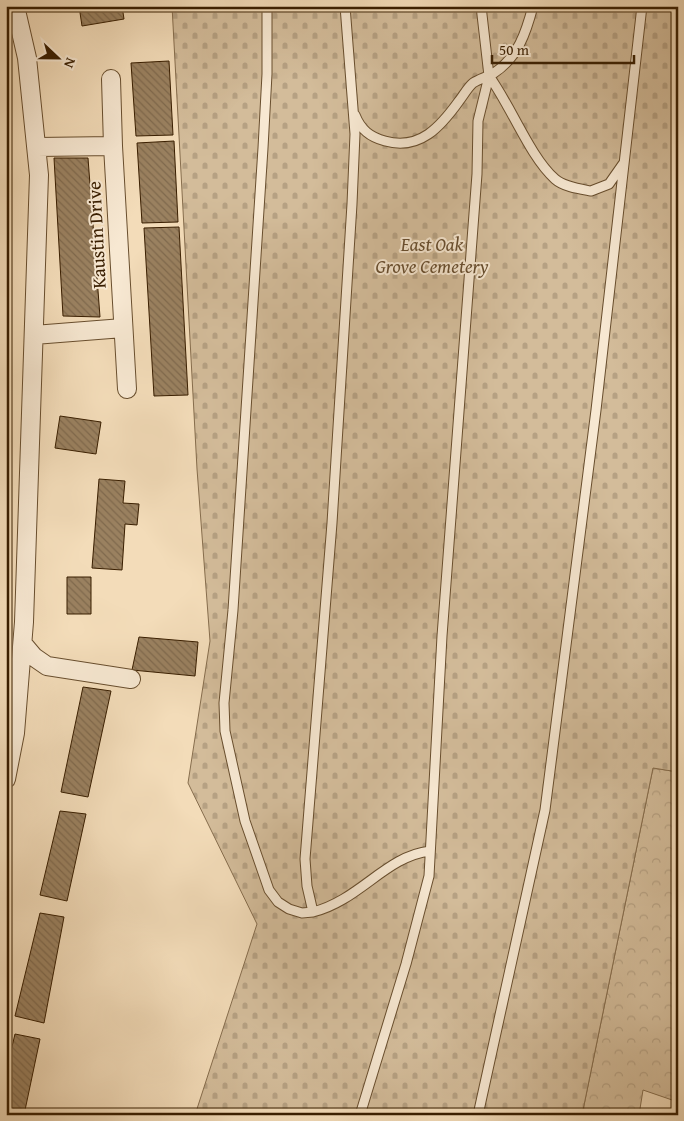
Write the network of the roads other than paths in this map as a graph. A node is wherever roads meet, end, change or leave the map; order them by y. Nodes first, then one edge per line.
1 (15, 6) edge
2 (267, 6) edge
3 (345, 6) edge
4 (481, 6) edge
5 (533, 6) edge
6 (642, 6) edge
7 (489, 76) junction
8 (111, 79) dead end
9 (352, 107) junction
10 (113, 146) junction
11 (37, 147) junction
12 (624, 164) junction
13 (123, 328) junction
14 (34, 335) junction
15 (127, 389) dead end
16 (23, 644) junction
17 (131, 679) dead end
18 (6, 779) edge
19 (430, 851) junction
20 (313, 912) junction
21 (360, 1115) edge
22 (478, 1115) edge

1 - 11 street
2 - 20 lane
3 - 9 lane
4 - 7 lane
5 - 7 lane
6 - 12 lane
7 - 9 lane
7 - 12 lane
7 - 19 lane
8 - 10 street, Kaustin Drive
9 - 20 lane
10 - 11 street
10 - 13 street, Kaustin Drive
11 - 14 street
12 - 22 lane
13 - 14 street
13 - 15 street, Kaustin Drive
14 - 16 street
16 - 17 street
16 - 18 street
19 - 20 lane
19 - 21 lane

